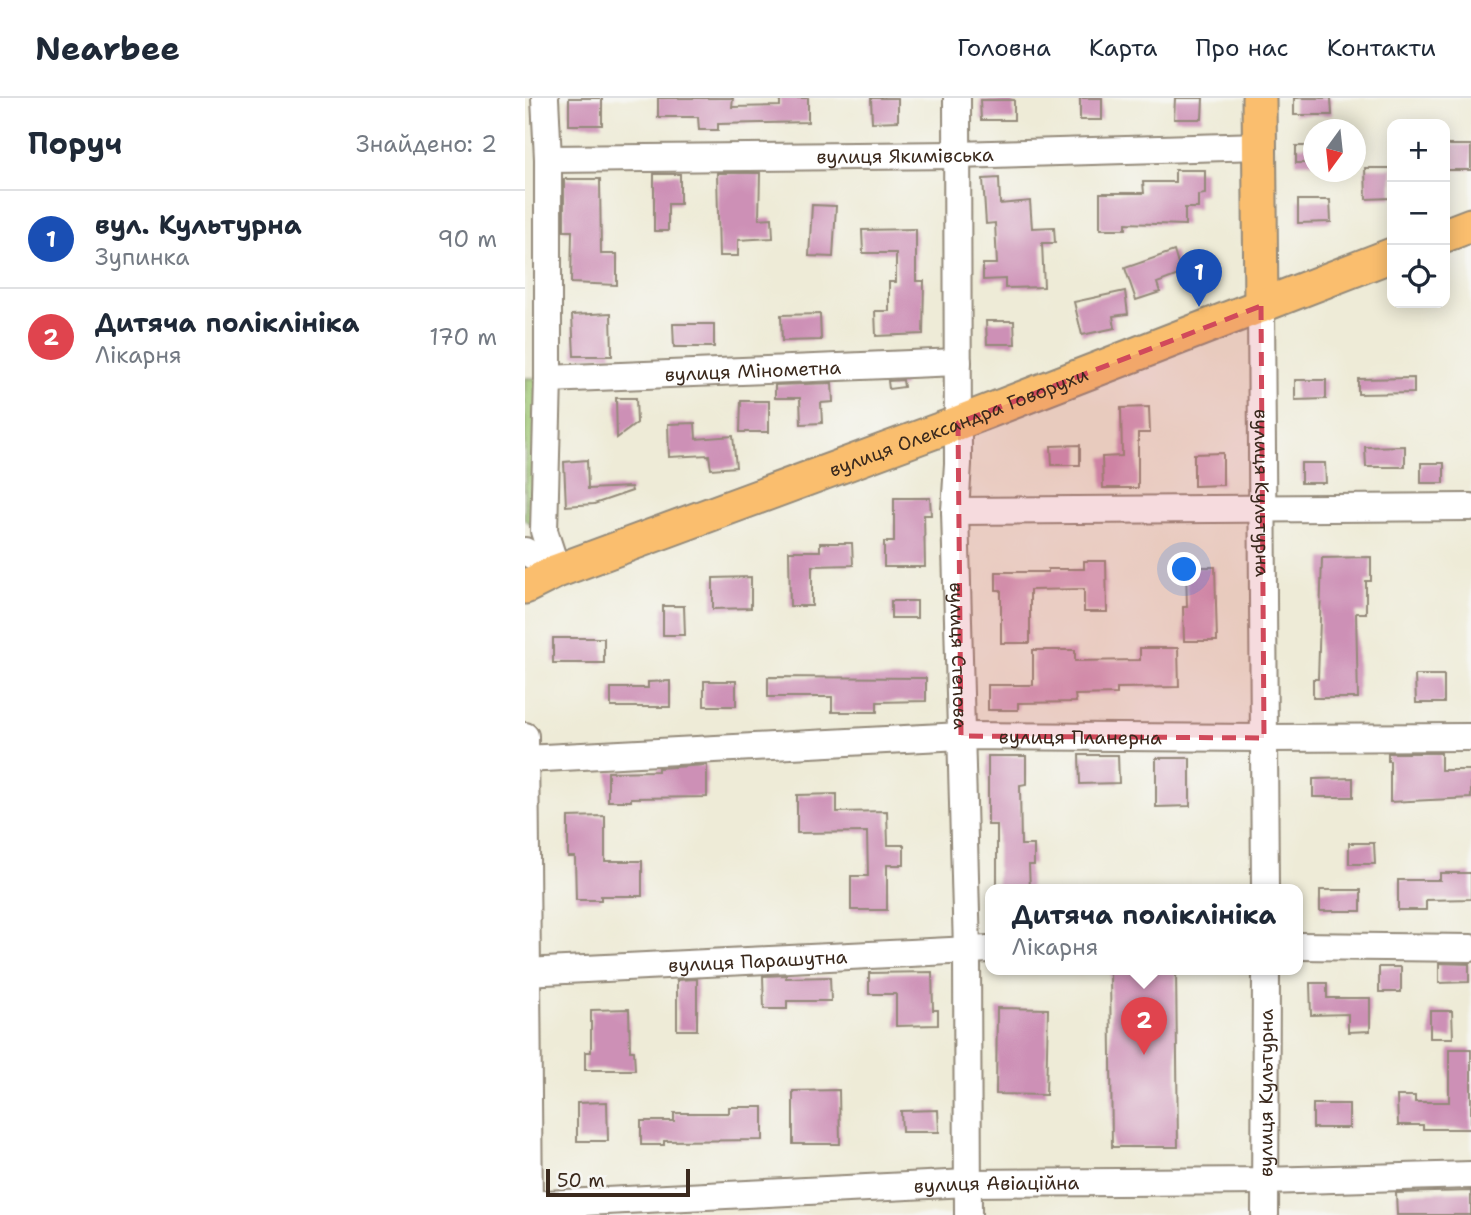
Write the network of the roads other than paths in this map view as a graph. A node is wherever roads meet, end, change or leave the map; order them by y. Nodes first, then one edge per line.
1 (545, 98) edge
2 (957, 98) edge
3 (1259, 98) edge
4 (1260, 146) junction
5 (957, 155) junction
6 (548, 159) junction
7 (1471, 225) edge
8 (1450, 233) edge
9 (1387, 257) edge
10 (1261, 306) junction
11 (958, 362) junction
12 (548, 379) junction
13 (958, 424) junction
14 (1471, 507) edge
15 (1262, 508) junction
16 (955, 511) junction
17 (525, 551) edge
18 (557, 572) junction
19 (525, 587) edge
20 (961, 736) junction
21 (1471, 737) edge
22 (1264, 738) junction
23 (525, 751) edge
24 (1265, 884) edge
25 (1303, 946) edge
26 (1471, 948) edge
27 (978, 950) edge
28 (527, 972) edge
29 (1266, 975) edge
30 (1471, 1175) edge
31 (1265, 1181) junction
32 (968, 1183) junction
33 (528, 1208) edge
34 (968, 1215) edge
35 (1265, 1215) edge

1 - 6 street
2 - 5 street, вулиця Степова
3 - 4 main road, вулиця Культурна
4 - 5 street, вулиця Якимівська
4 - 10 main road, вулиця Культурна
5 - 6 street, вулиця Якимівська
5 - 11 street, вулиця Степова
6 - 12 street
7 - 8 main road
9 - 10 main road, вулиця Олександра Говорухи
10 - 13 main road, вулиця Олександра Говорухи
10 - 15 street, вулиця Культурна
11 - 12 street, вулиця Мінометна
11 - 13 street, вулиця Степова
12 - 18 street
13 - 16 street, вулиця Степова
13 - 18 main road, вулиця Олександра Говорухи
14 - 15 street
15 - 16 street
15 - 22 street, вулиця Культурна
16 - 20 street, вулиця Степова
17 - 18 street
18 - 19 main road, вулиця Олександра Говорухи
20 - 22 street, вулиця Планерна
20 - 23 street, вулиця Планерна
20 - 27 street, вулиця Степова
21 - 22 street, вулиця Планерна
22 - 24 street, вулиця Культурна
23 - 28 street
25 - 26 street
27 - 28 street, вулиця Парашутна
27 - 32 street, вулиця Степова
28 - 33 street
29 - 31 street, вулиця Культурна
30 - 31 street, вулиця Авіаційна
31 - 32 street, вулиця Авіаційна
31 - 35 street, вулиця Культурна
32 - 33 street, вулиця Авіаційна
32 - 34 street, вулиця Степова

